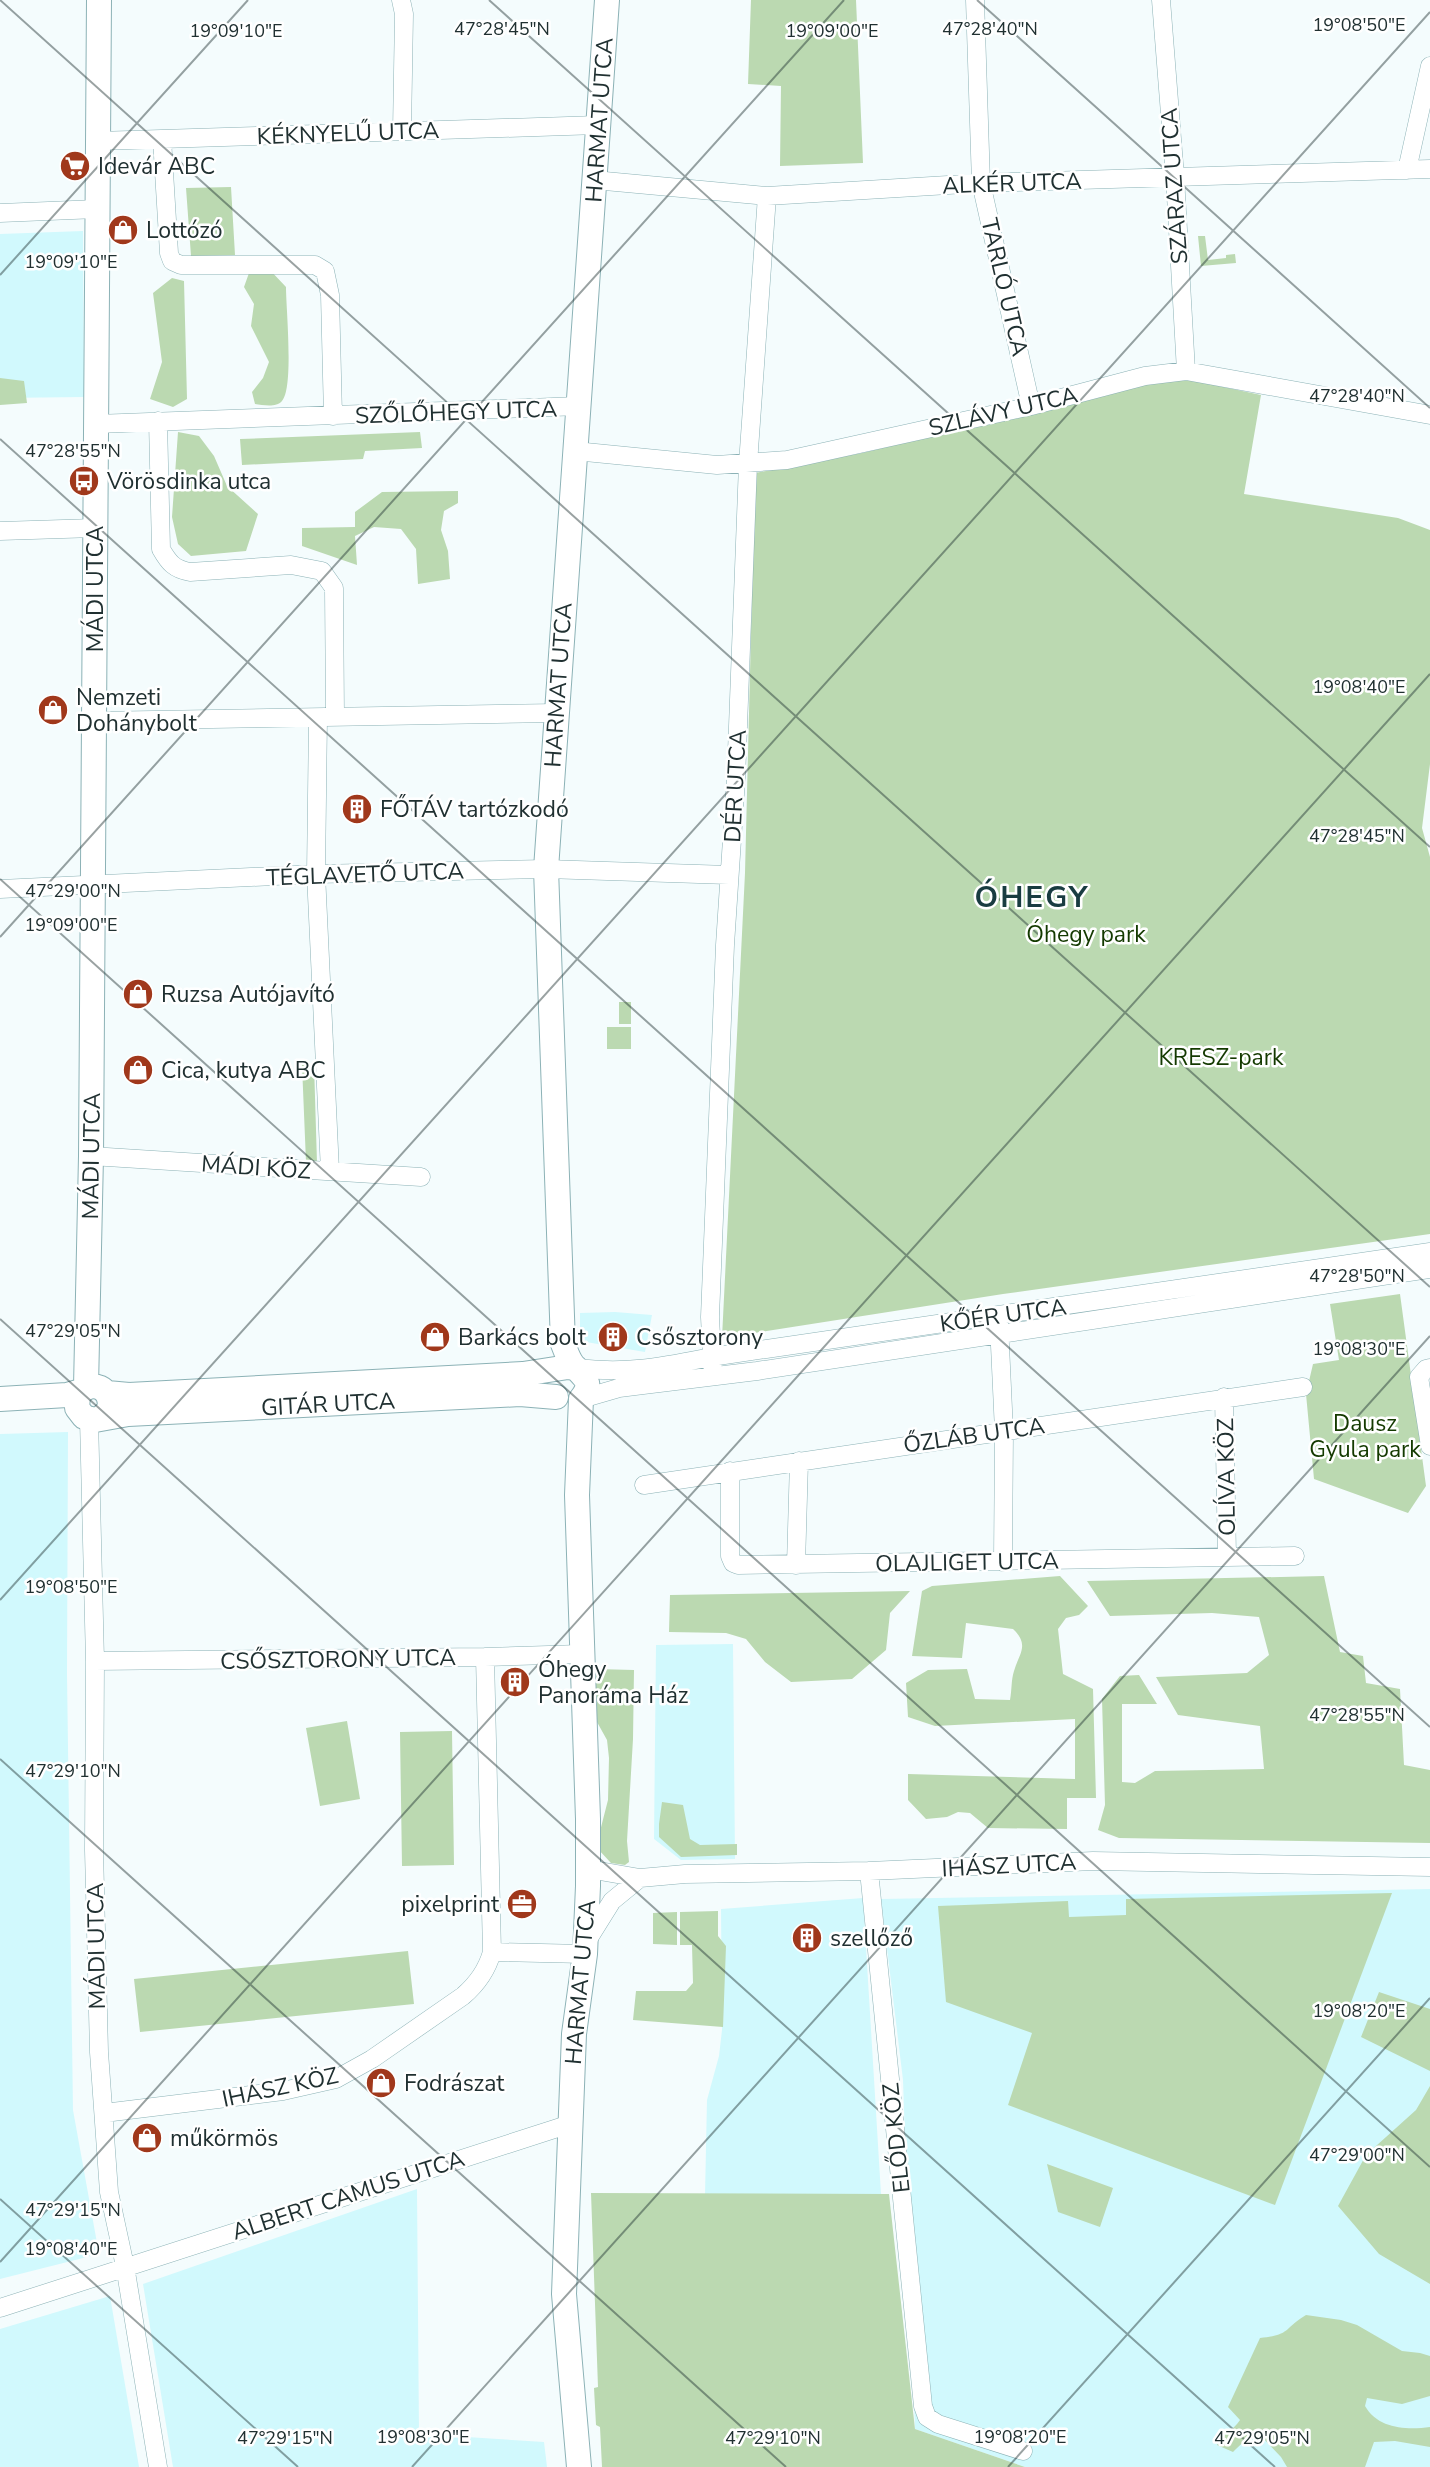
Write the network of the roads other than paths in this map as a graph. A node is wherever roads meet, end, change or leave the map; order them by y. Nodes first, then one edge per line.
1 (99, 0) edge
2 (401, 0) edge
3 (607, 0) edge
4 (975, 0) edge
5 (1161, 0) edge
6 (1430, 66) edge
7 (598, 125) junction
8 (402, 131) junction
9 (162, 139) junction
10 (98, 141) junction
11 (1430, 169) edge
12 (1407, 170) junction
13 (1175, 177) junction
14 (594, 180) junction
15 (981, 183) junction
16 (767, 196) junction
17 (97, 209) junction
18 (0, 213) edge
19 (1186, 371) junction
20 (1031, 405) junction
21 (579, 406) junction
22 (1430, 415) edge
23 (333, 416) junction
24 (158, 421) junction
25 (96, 425) junction
26 (575, 452) junction
27 (748, 464) junction
28 (95, 528) junction
29 (0, 531) edge
30 (556, 713) junction
31 (326, 718) junction
32 (94, 721) junction
33 (547, 869) junction
34 (316, 874) junction
35 (730, 875) junction
36 (92, 885) junction
37 (0, 889) edge
38 (91, 1156) junction
39 (330, 1171) junction
40 (422, 1177) dead end
41 (1430, 1252) edge
42 (1430, 1269) edge
43 (998, 1316) junction
44 (1000, 1335) junction
45 (711, 1357) junction
46 (1430, 1368) edge
47 (568, 1369) junction
48 (713, 1376) junction
49 (1303, 1387) dead end
50 (1224, 1397) junction
51 (0, 1399) edge
52 (566, 1399) junction
53 (91, 1404) junction
54 (0, 1410) edge
55 (1004, 1431) junction
56 (1430, 1446) edge
57 (799, 1461) junction
58 (730, 1471) junction
59 (644, 1485) dead end
60 (1227, 1556) junction
61 (1295, 1556) dead end
62 (1003, 1562) junction
63 (796, 1564) junction
64 (581, 1654) junction
65 (485, 1657) junction
66 (95, 1661) junction
67 (1430, 1867) edge
68 (588, 1869) junction
69 (869, 1871) junction
70 (640, 1878) junction
71 (585, 1949) junction
72 (492, 1952) junction
73 (104, 2113) junction
74 (570, 2124) junction
75 (125, 2266) junction
76 (0, 2308) edge
77 (1023, 2451) dead end
78 (158, 2467) edge
79 (579, 2467) edge

1 - 10 street, MÁDI UTCA
2 - 8 street
3 - 7 street, HARMAT UTCA
4 - 15 street, TARLÓ UTCA
5 - 13 street, SZÁRAZ UTCA
6 - 12 street
7 - 8 street, KÉKNYELŰ UTCA
7 - 14 street, HARMAT UTCA
8 - 9 street, KÉKNYELŰ UTCA
9 - 10 street, KÉKNYELŰ UTCA
9 - 23 street, SZŐLŐHEGY UTCA
10 - 17 street, MÁDI UTCA
11 - 12 street, ALKÉR UTCA
12 - 13 street, ALKÉR UTCA
13 - 15 street, ALKÉR UTCA
13 - 19 street, SZÁRAZ UTCA
14 - 16 street, ALKÉR UTCA
14 - 21 street, HARMAT UTCA
15 - 16 street, ALKÉR UTCA
15 - 20 street, TARLÓ UTCA
16 - 27 street, DÉR UTCA
17 - 18 street
17 - 25 street, MÁDI UTCA
19 - 20 street, SZLÁVY UTCA
19 - 22 street, SZLÁVY UTCA
20 - 27 street, SZLÁVY UTCA
21 - 23 street, SZŐLŐHEGY UTCA
21 - 26 street, HARMAT UTCA
23 - 24 street, SZŐLŐHEGY UTCA
24 - 25 street, SZŐLŐHEGY UTCA
24 - 31 street
25 - 28 street, MÁDI UTCA
26 - 27 street, SZLÁVY UTCA
26 - 30 street, HARMAT UTCA
27 - 35 street, DÉR UTCA
28 - 29 street
28 - 32 street, MÁDI UTCA
30 - 31 street
30 - 33 street, HARMAT UTCA
31 - 32 street
31 - 34 street
32 - 36 street, MÁDI UTCA
33 - 34 street, TÉGLAVETŐ UTCA
33 - 35 street, TÉGLAVETŐ UTCA
33 - 47 street, HARMAT UTCA
34 - 36 street, TÉGLAVETŐ UTCA
34 - 39 street
35 - 45 street, DÉR UTCA
36 - 37 street, TÉGLAVETŐ UTCA
36 - 38 street, MÁDI UTCA
38 - 39 street, MÁDI KÖZ
38 - 53 street, MÁDI UTCA
39 - 40 street, MÁDI KÖZ
41 - 43 street, KŐÉR UTCA
42 - 44 street, KŐÉR UTCA
43 - 44 street
43 - 45 street, KŐÉR UTCA
44 - 48 street, KŐÉR UTCA
44 - 55 street
45 - 47 street, KŐÉR UTCA
45 - 48 street, DÉR UTCA
46 - 56 street
47 - 52 street, HARMAT UTCA
47 - 53 street, GITÁR UTCA
48 - 52 street, KŐÉR UTCA
49 - 50 street, ŐZLÁB UTCA
50 - 55 street, ŐZLÁB UTCA
50 - 60 street, OLÍVA KÖZ
51 - 53 street, GITÁR UTCA
52 - 53 street, GITÁR UTCA
52 - 64 street, HARMAT UTCA
53 - 54 street, GITÁR UTCA
53 - 66 street, MÁDI UTCA
55 - 57 street, ŐZLÁB UTCA
55 - 62 street
57 - 58 street, ŐZLÁB UTCA
57 - 63 street
58 - 59 street, ŐZLÁB UTCA
58 - 63 street, OLAJLIGET UTCA
60 - 61 street, OLAJLIGET UTCA
60 - 62 street, OLAJLIGET UTCA
62 - 63 street, OLAJLIGET UTCA
64 - 65 street, CSŐSZTORONY UTCA
64 - 68 street, HARMAT UTCA
65 - 66 street, CSŐSZTORONY UTCA
65 - 72 street, IHÁSZ KÖZ
66 - 73 street, MÁDI UTCA
67 - 69 street, IHÁSZ UTCA
68 - 70 street, IHÁSZ UTCA
68 - 71 street, HARMAT UTCA
69 - 70 street, IHÁSZ UTCA
69 - 77 street, ELŐD KÖZ
70 - 71 street
71 - 72 street
71 - 74 street, HARMAT UTCA
72 - 73 street, IHÁSZ KÖZ
73 - 75 street, MÁDI UTCA
74 - 75 street, ALBERT CAMUS UTCA
74 - 79 street, HARMAT UTCA
75 - 76 street, ALBERT CAMUS UTCA
75 - 78 street, MÁDI UTCA

